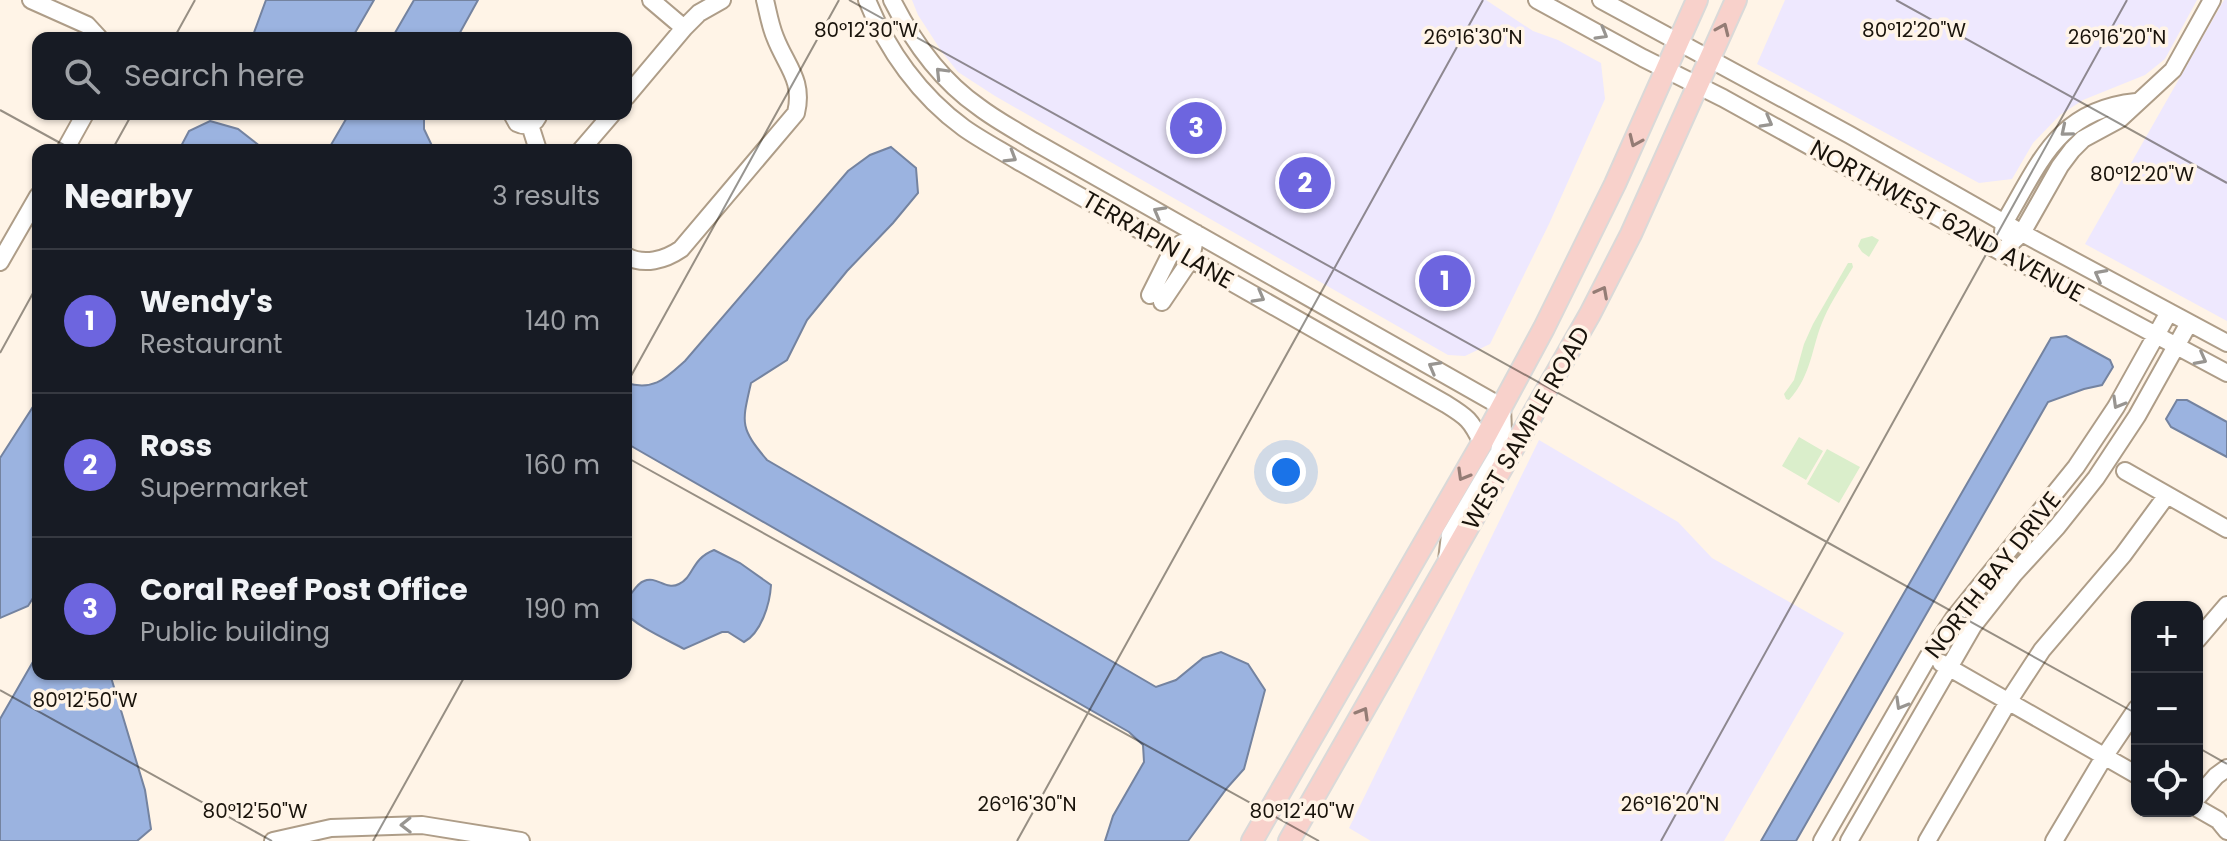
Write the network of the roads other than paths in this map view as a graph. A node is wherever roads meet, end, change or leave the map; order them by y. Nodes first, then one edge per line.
1 (31, 0) edge
2 (651, 0) edge
3 (722, 0) edge
4 (765, 0) edge
5 (867, 0) edge
6 (892, 0) edge
7 (1537, 0) edge
8 (1601, 0) edge
9 (1697, 0) edge
10 (1736, 0) edge
11 (2212, 0) edge
12 (684, 28) junction
13 (93, 32) edge
14 (1678, 42) junction
15 (1710, 59) junction
16 (1666, 70) junction
17 (1698, 86) junction
18 (632, 90) edge
19 (2136, 102) junction
20 (82, 120) edge
21 (515, 120) edge
22 (535, 120) edge
23 (607, 120) edge
24 (68, 144) edge
25 (537, 144) edge
26 (586, 144) edge
27 (32, 206) edge
28 (2004, 223) junction
29 (1196, 233) junction
30 (2022, 233) junction
31 (1173, 249) junction
32 (2001, 252) junction
33 (1191, 259) junction
34 (632, 260) edge
35 (0, 262) edge
36 (2169, 312) junction
37 (2189, 323) junction
38 (2156, 335) junction
39 (2227, 343) edge
40 (2176, 346) junction
41 (2227, 373) edge
42 (1502, 407) junction
43 (1482, 443) junction
44 (2125, 471) dead end
45 (2063, 484) junction
46 (2167, 495) junction
47 (2081, 497) junction
48 (2227, 529) edge
49 (1447, 567) junction
50 (2227, 605) edge
51 (2203, 633) edge
52 (1928, 657) junction
53 (1949, 668) junction
54 (2008, 702) junction
55 (2131, 717) edge
56 (1316, 729) junction
57 (2104, 757) junction
58 (2227, 768) edge
59 (2131, 772) edge
60 (1324, 780) junction
61 (2203, 791) edge
62 (2203, 811) edge
63 (2227, 831) edge
64 (273, 841) edge
65 (521, 841) edge
66 (1252, 841) edge
67 (1289, 841) edge
68 (1822, 841) edge
69 (1849, 841) edge
70 (1927, 841) edge
71 (2054, 841) edge

1 - 13 street
2 - 12 street
3 - 12 street
4 - 34 street
5 -> 31 street, TERRAPIN LANE
29 -> 6 street, TERRAPIN LANE
7 -> 16 street, NORTHWEST 62ND AVENUE
8 - 14 street, NORTHWEST 62ND AVENUE
9 - 14 main road, WEST SAMPLE ROAD
15 -> 10 main road, WEST SAMPLE ROAD
11 - 19 street
12 - 18 street
14 - 15 street, NORTHWEST 62ND AVENUE
14 - 16 main road, WEST SAMPLE ROAD
15 - 17 main road, WEST SAMPLE ROAD
15 - 28 street, NORTHWEST 62ND AVENUE
16 - 17 street, NORTHWEST 62ND AVENUE
16 -> 42 main road, WEST SAMPLE ROAD
17 -> 32 street, NORTHWEST 62ND AVENUE
49 -> 17 main road, WEST SAMPLE ROAD
19 -> 28 street
19 - 30 street
20 - 24 street
21 - 22 street
22 - 25 street
23 - 26 street
27 - 35 street
28 - 30 street, NORTHWEST 62ND AVENUE
28 - 32 street
29 - 31 street
29 - 33 street
42 -> 29 street, TERRAPIN LANE
30 - 32 street
36 -> 30 street, NORTHWEST 62ND AVENUE
31 - 33 street, TERRAPIN LANE
31 - 33 street
32 - 38 street, NORTHWEST 62ND AVENUE
33 -> 43 street, TERRAPIN LANE
36 - 37 street, NORTHWEST 62ND AVENUE
36 - 38 street, NORTH BAY DRIVE
37 - 39 street, NORTHWEST 62ND AVENUE
37 - 40 street, NORTH BAY DRIVE
38 - 40 street, NORTHWEST 62ND AVENUE
38 -> 45 street, NORTH BAY DRIVE
40 -> 41 street, NORTHWEST 62ND AVENUE
40 - 47 street, NORTH BAY DRIVE
42 - 43 main road, WEST SAMPLE ROAD
42 - 49 street
43 -> 56 main road, WEST SAMPLE ROAD
44 - 46 street
45 - 47 street
45 - 52 street, NORTH BAY DRIVE
46 - 48 street
46 - 54 street
47 - 53 street, NORTH BAY DRIVE
60 -> 49 main road, WEST SAMPLE ROAD
50 - 51 street
52 - 53 street
52 -> 68 street, NORTH BAY DRIVE
53 - 54 street
53 - 69 street, NORTH BAY DRIVE
54 - 57 street
54 - 70 street
55 - 57 street
56 - 60 main road
56 - 66 main road, WEST SAMPLE ROAD
57 - 59 street
57 - 71 street
58 - 61 street
60 - 67 main road, WEST SAMPLE ROAD
62 - 63 street
65 -> 64 street

